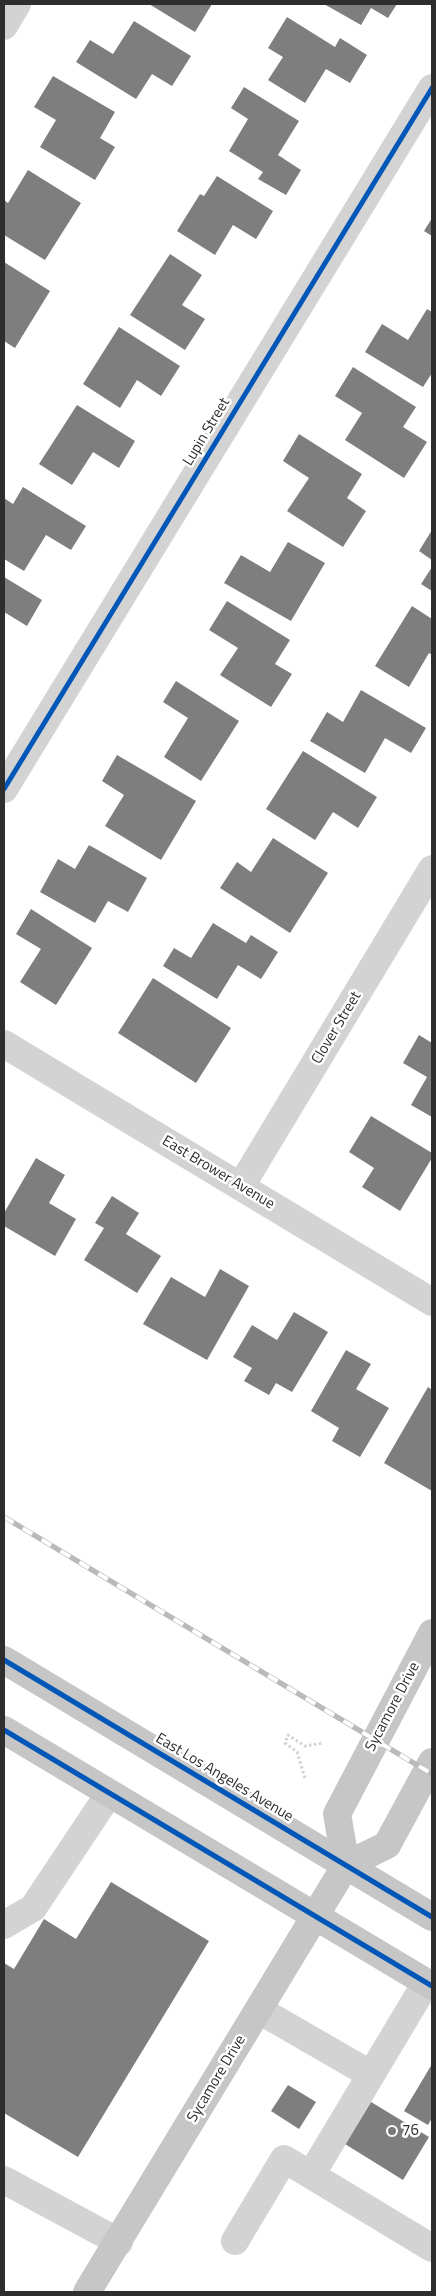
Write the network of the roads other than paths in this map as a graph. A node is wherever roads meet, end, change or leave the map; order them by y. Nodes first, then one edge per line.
1 (17, 4) edge
2 (4, 26) edge
3 (432, 88) edge
4 (4, 790) edge
5 (432, 869) edge
6 (4, 1044) edge
7 (241, 1186) junction
8 (432, 1302) edge
9 (432, 1633) edge
10 (4, 1660) edge
11 (4, 1730) edge
12 (432, 1762) edge
13 (109, 1794) junction
14 (346, 1865) junction
15 (314, 1917) junction
16 (432, 1917) edge
17 (4, 1924) edge
18 (429, 1985) edge
19 (259, 2010) junction
20 (370, 2074) junction
21 (311, 2175) junction
22 (4, 2180) edge
23 (119, 2242) junction
24 (235, 2242) dead end
25 (432, 2248) edge
26 (87, 2292) edge

1 - 2 street
3 - 4 street, Lupin Street
5 - 7 street, Clover Street
6 - 7 street, East Brower Avenue
7 - 8 street, East Brower Avenue
9 - 14 main road, Sycamore Drive
10 - 14 main road, East Los Angeles Avenue
11 - 13 main road
12 - 14 main road
13 - 15 main road
13 - 17 street
14 - 15 main road, Sycamore Drive
14 - 16 main road, East Los Angeles Avenue
15 - 18 main road
15 - 19 main road, Sycamore Drive
18 - 20 street
19 - 20 street
19 - 23 main road, Sycamore Drive
20 - 21 street
21 - 24 street
21 - 25 street
22 - 23 street
23 - 26 main road, Sycamore Drive

